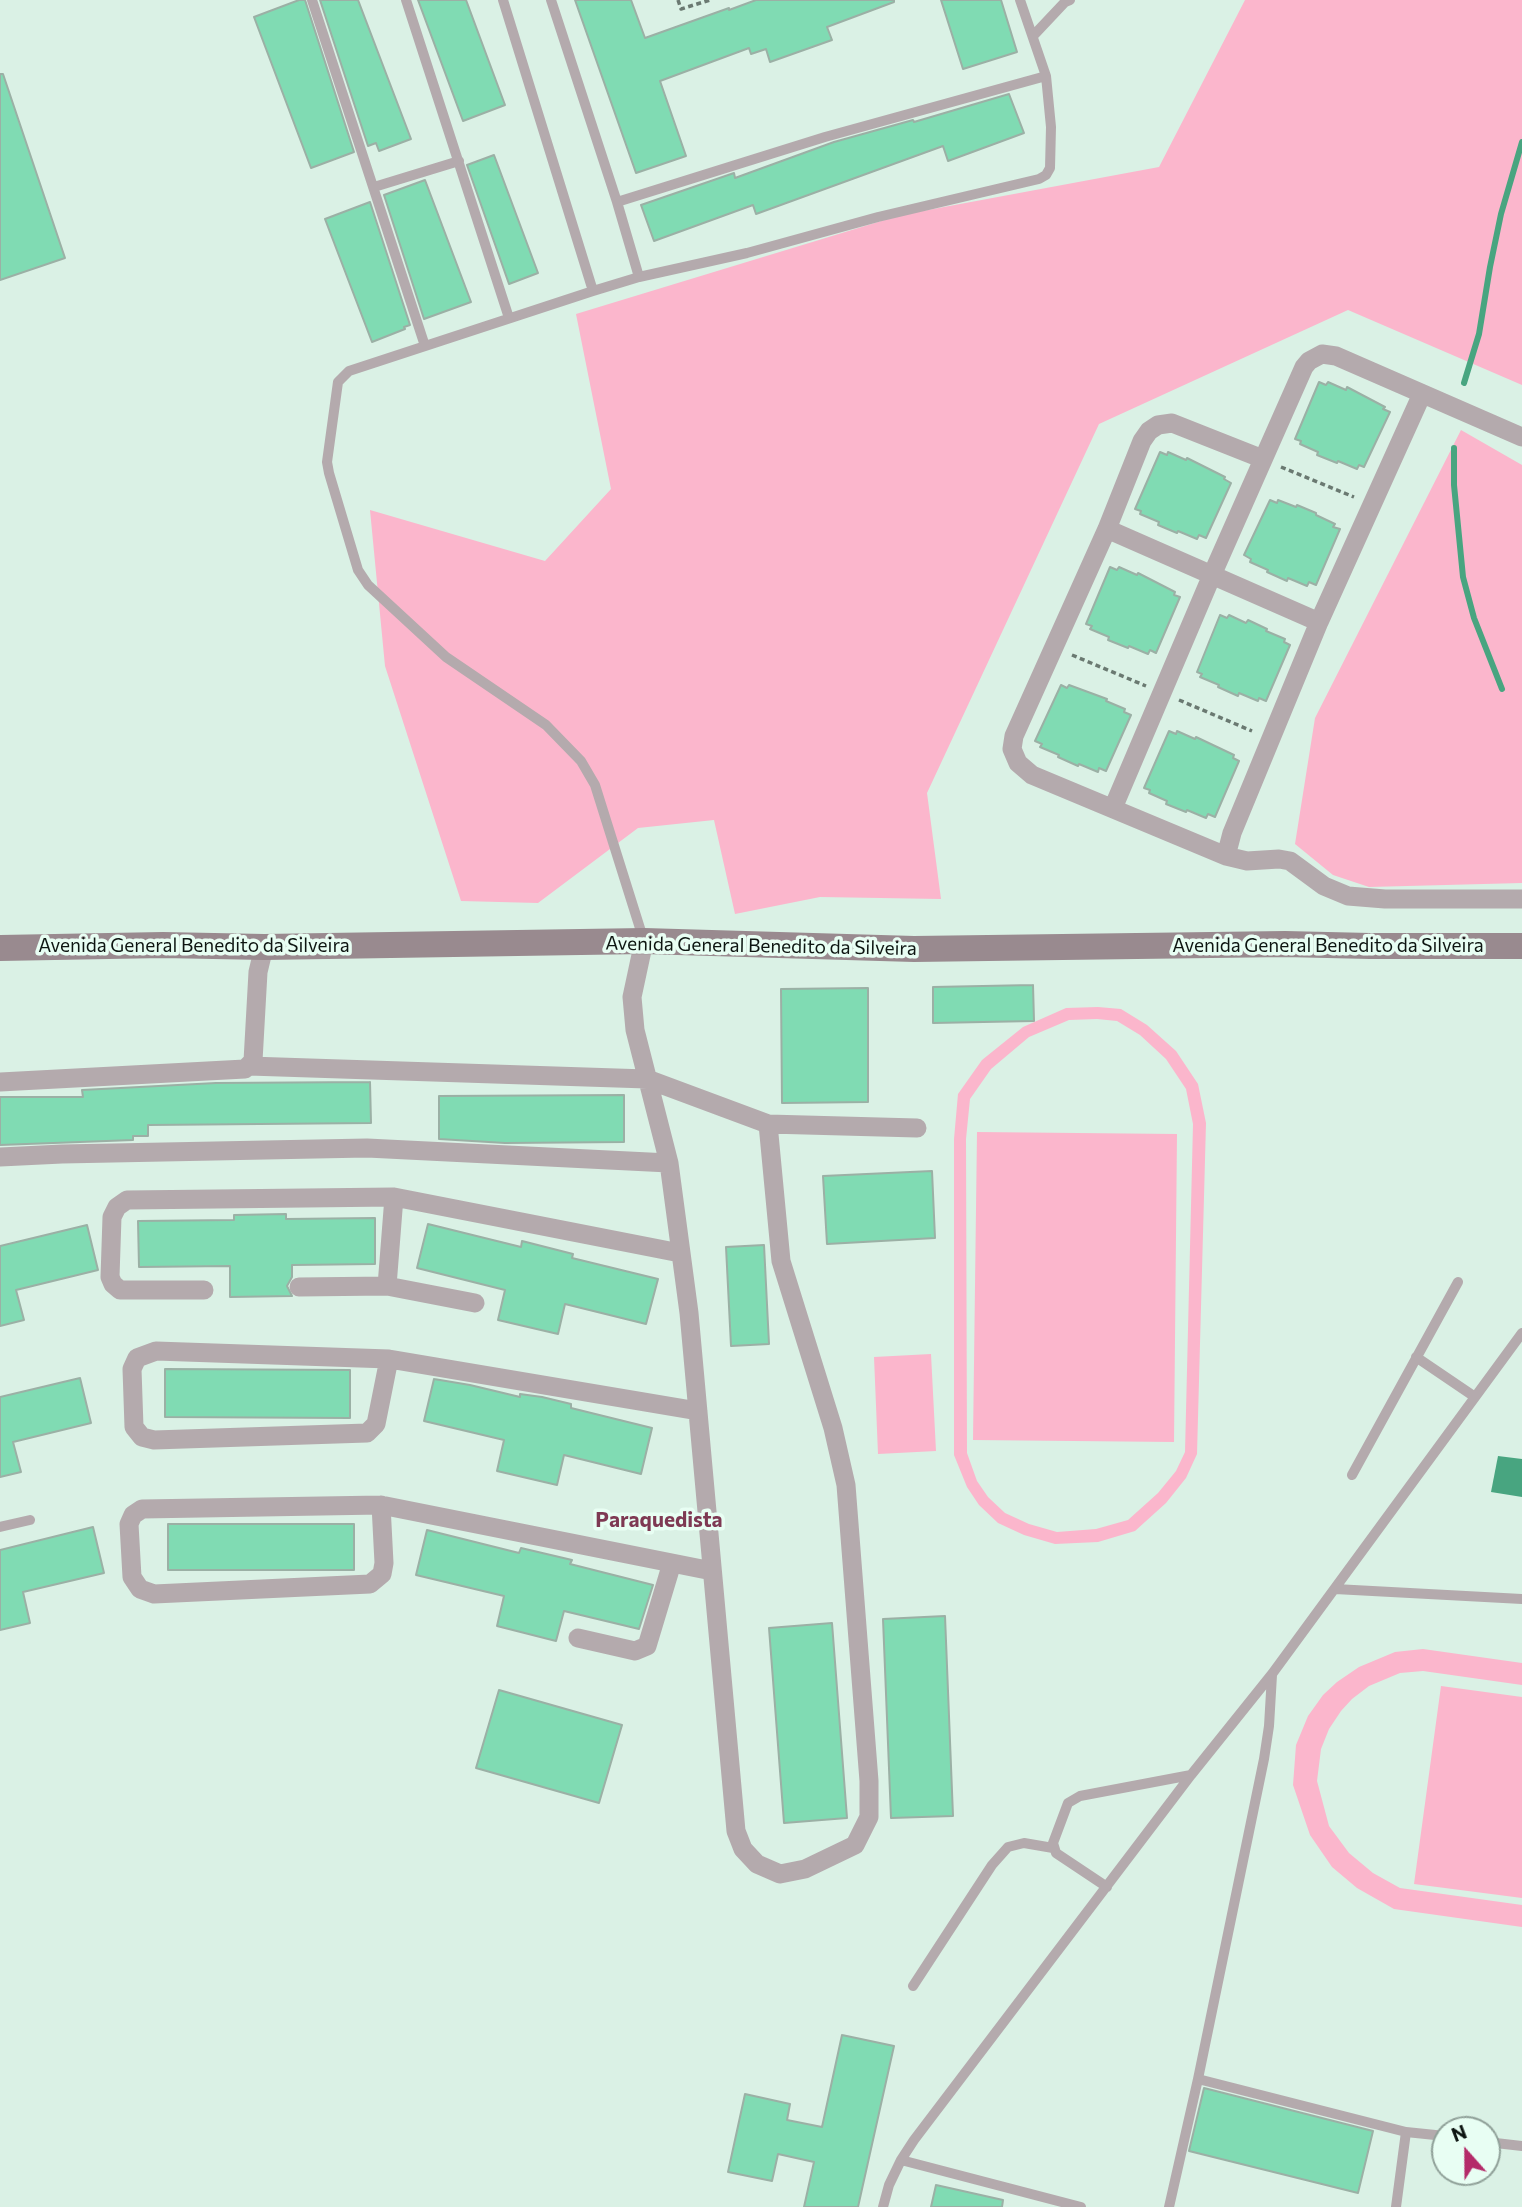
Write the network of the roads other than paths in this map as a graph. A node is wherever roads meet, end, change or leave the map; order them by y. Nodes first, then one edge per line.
1 (312, 0) edge
2 (406, 0) edge
3 (503, 0) edge
4 (551, 0) edge
5 (1020, 0) edge
6 (1067, 1) edge
7 (1033, 36) junction
8 (1046, 76) junction
9 (459, 161) junction
10 (374, 187) junction
11 (617, 202) junction
12 (639, 277) junction
13 (593, 290) junction
14 (509, 318) junction
15 (425, 346) junction
16 (1422, 394) junction
17 (1522, 437) edge
18 (1262, 459) junction
19 (1107, 529) junction
20 (1212, 575) junction
21 (1319, 622) junction
22 (1114, 808) junction
23 (1226, 856) junction
24 (1522, 899) edge
25 (644, 941) junction
26 (1522, 946) edge
27 (264, 947) junction
28 (0, 948) edge
29 (249, 1066) junction
30 (647, 1079) junction
31 (0, 1082) edge
32 (768, 1124) junction
33 (917, 1128) dead end
34 (0, 1157) edge
35 (669, 1163) junction
36 (394, 1197) junction
37 (680, 1253) junction
38 (1458, 1282) dead end
39 (387, 1286) junction
40 (299, 1287) dead end
41 (204, 1290) dead end
42 (475, 1303) dead end
43 (1522, 1335) edge
44 (1416, 1357) junction
45 (389, 1359) junction
46 (1475, 1397) junction
47 (698, 1411) junction
48 (1352, 1475) dead end
49 (381, 1506) junction
50 (30, 1520) dead end
51 (0, 1527) edge
52 (672, 1563) junction
53 (712, 1571) junction
54 (1335, 1589) junction
55 (1522, 1599) edge
56 (578, 1639) dead end
57 (1272, 1674) junction
58 (1191, 1775) junction
59 (1054, 1848) junction
60 (1107, 1887) junction
61 (913, 1986) dead end
62 (1198, 2079) junction
63 (1406, 2132) junction
64 (1431, 2135) edge
65 (1501, 2143) edge
66 (1522, 2146) edge
67 (901, 2160) junction
68 (883, 2207) edge
69 (1081, 2207) edge
70 (1169, 2207) edge
71 (1396, 2207) edge

1 - 10 lane
2 - 9 lane
3 - 13 lane
4 - 11 lane
5 - 7 lane
6 - 7 lane
7 - 8 lane
8 - 11 lane
8 - 12 lane
9 - 10 lane
9 - 14 lane
10 - 15 lane
11 - 12 lane
12 - 13 lane
13 - 14 lane
14 - 15 lane
15 - 25 lane
16 - 17 street
16 - 18 street
16 - 21 street
18 - 19 street
18 - 20 street
19 - 20 street
19 - 22 street
20 - 21 street
20 - 22 street
21 - 23 street
22 - 23 street
23 - 24 street
25 - 26 main road, Avenida General Benedito da Silveira
25 - 27 main road, Avenida General Benedito da Silveira
25 - 30 street
27 - 28 main road, Avenida General Benedito da Silveira
27 - 29 street
29 - 30 street
29 - 31 street
30 - 32 street
30 - 35 street
32 - 33 street
32 - 53 street
34 - 35 street
35 - 37 street
36 - 37 street
36 - 39 street
36 - 41 street
37 - 47 street
38 - 44 lane
39 - 40 street
39 - 42 street
43 - 46 lane
44 - 46 lane
44 - 48 lane
45 - 45 street
45 - 47 street
46 - 54 lane
47 - 53 street
49 - 49 street
49 - 52 street
50 - 51 lane
52 - 53 street
52 - 56 street
54 - 55 lane
54 - 57 lane
57 - 58 lane
57 - 62 lane
58 - 59 lane
58 - 60 lane
59 - 60 lane
59 - 61 lane
60 - 67 lane
62 - 63 lane
62 - 70 lane
63 - 64 lane
63 - 71 lane
65 - 66 lane
67 - 68 lane
67 - 69 lane

